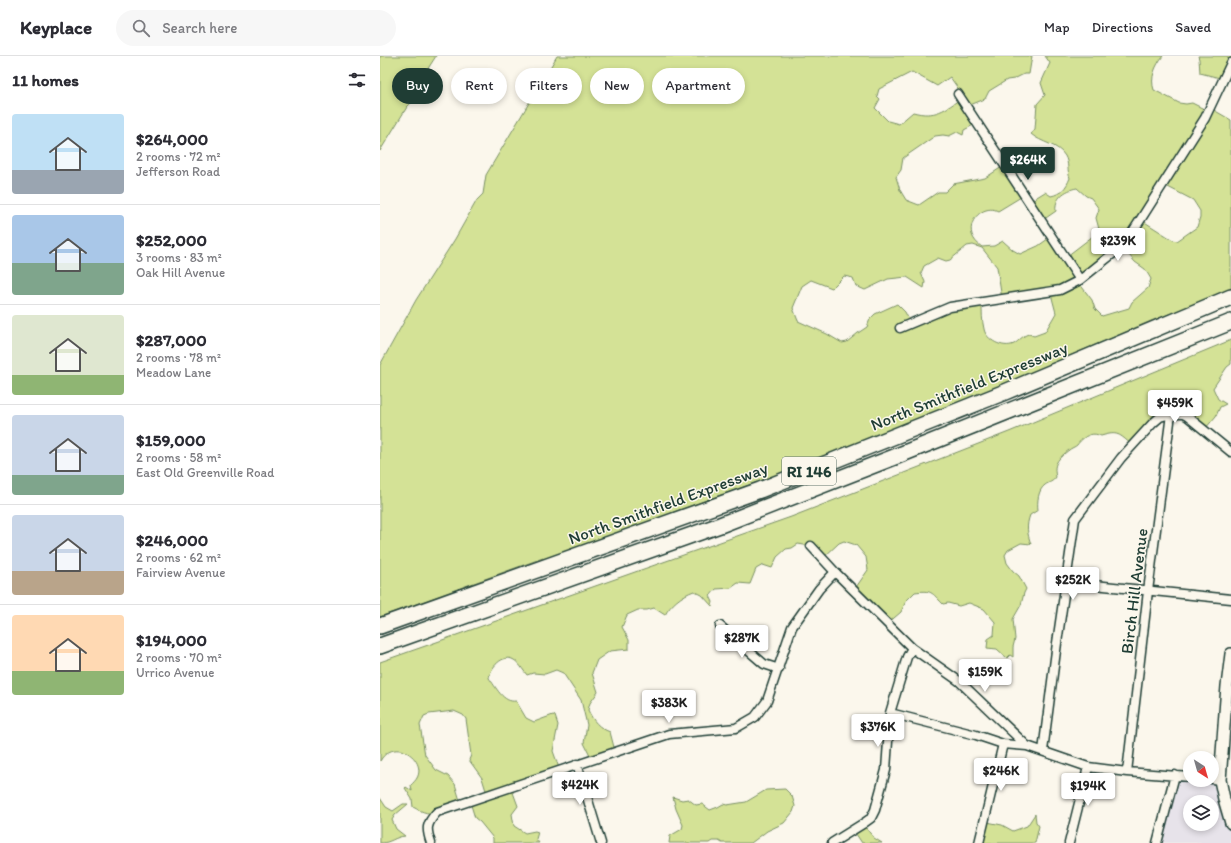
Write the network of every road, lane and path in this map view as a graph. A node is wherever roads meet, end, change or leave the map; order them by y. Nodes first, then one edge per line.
1 (1231, 63) edge
2 (958, 94) dead end
3 (1080, 280) junction
4 (1231, 298) edge
5 (1231, 322) edge
6 (900, 328) dead end
7 (1171, 414) junction
8 (1231, 452) edge
9 (810, 546) dead end
10 (835, 572) junction
11 (1065, 582) junction
12 (1148, 591) junction
13 (1231, 599) edge
14 (380, 626) edge
15 (720, 626) dead end
16 (380, 646) edge
17 (912, 648) junction
18 (1231, 654) edge
19 (779, 669) junction
20 (890, 714) junction
21 (1003, 744) junction
22 (1027, 746) junction
23 (1043, 751) junction
24 (1219, 754) edge
25 (577, 764) junction
26 (1088, 767) junction
27 (1127, 772) junction
28 (1175, 775) junction
29 (1183, 776) edge
30 (1219, 787) edge
31 (1231, 823) edge
32 (431, 843) edge
33 (601, 843) edge
34 (832, 843) edge
35 (979, 843) edge
36 (1069, 843) edge
37 (1157, 843) edge

1 - 3 street
2 - 3 street
3 - 6 street
4 - 14 highway, North Smithfield Expressway / RI 146
5 - 16 highway, RI 146
7 - 8 street
7 - 11 street
7 - 12 street, Birch Hill Avenue
9 - 10 street
10 - 17 street
10 - 19 street
11 - 12 street
11 - 23 street
12 - 13 street
12 - 27 street, Birch Hill Avenue
15 - 19 street
17 - 20 street
17 - 22 street
18 - 24 main road
19 - 25 street
20 - 21 street
20 - 34 street
21 - 22 street
21 - 35 street
22 - 23 street
23 - 26 street
25 - 32 street
25 - 33 street
26 - 27 street
26 - 36 street
27 - 28 street
28 - 29 street
28 - 37 street
30 - 31 main road

